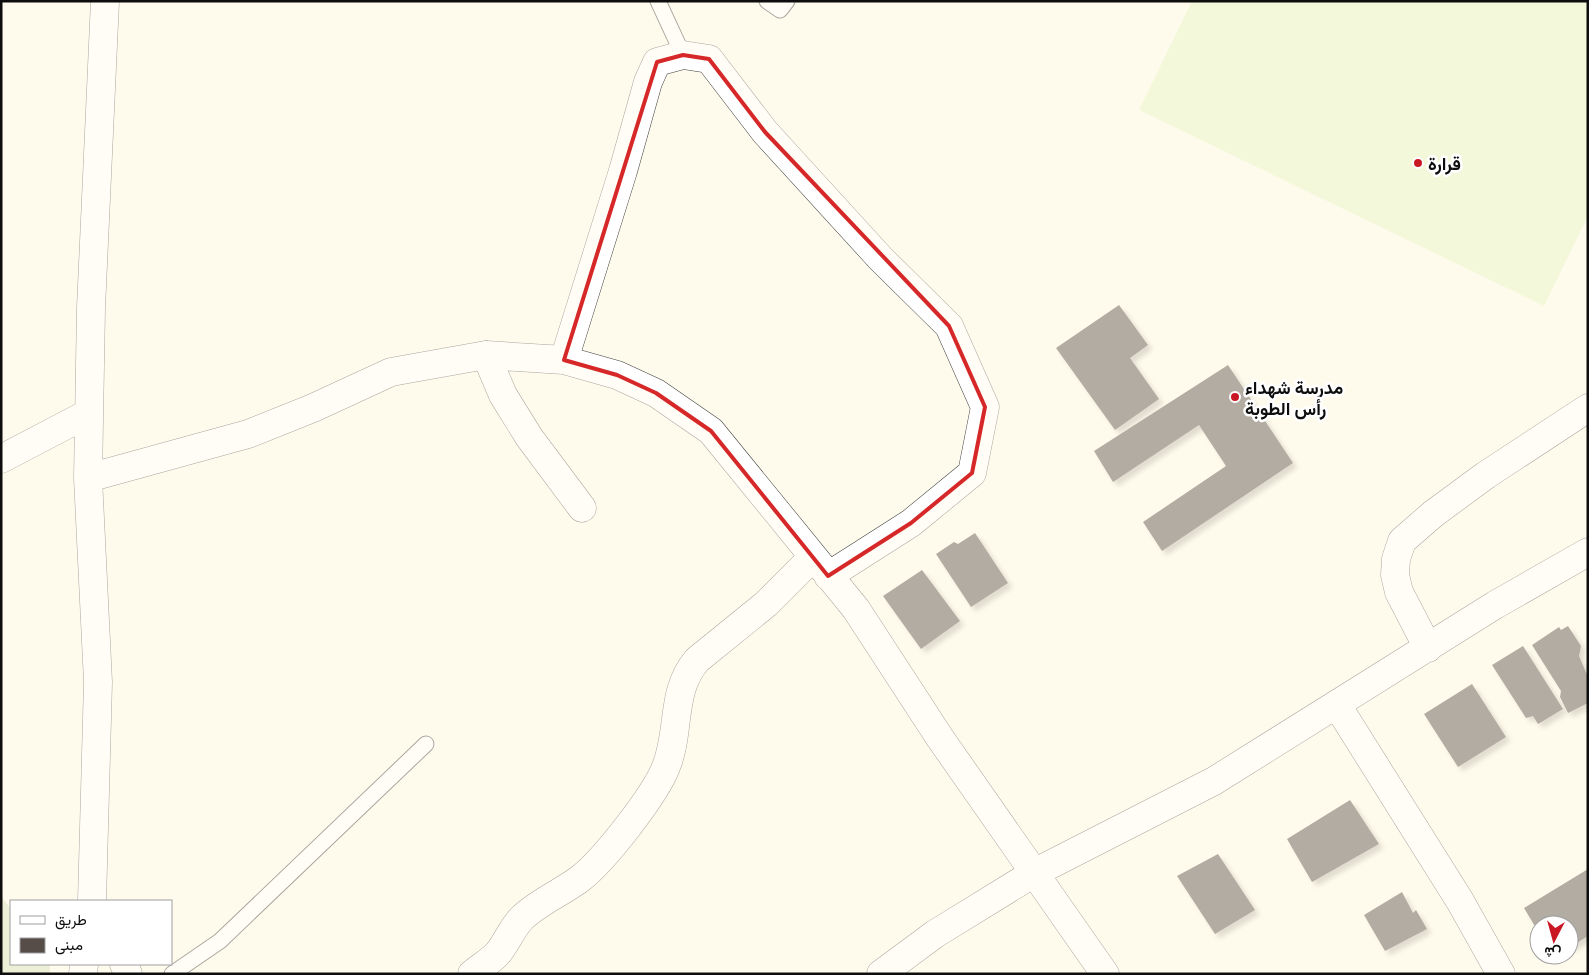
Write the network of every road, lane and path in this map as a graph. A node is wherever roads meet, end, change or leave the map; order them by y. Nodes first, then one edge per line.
1 (105, 1) edge
2 (658, 1) edge
3 (767, 1) edge
4 (787, 1) edge
5 (683, 55) junction
6 (486, 355) junction
7 (564, 360) junction
8 (1588, 408) edge
9 (89, 413) junction
10 (1, 459) edge
11 (88, 478) junction
12 (582, 508) dead end
13 (1588, 552) edge
14 (821, 566) junction
15 (1428, 648) junction
16 (1337, 705) junction
17 (426, 744) dead end
18 (1034, 873) junction
19 (94, 899) edge
20 (172, 974) edge
21 (472, 974) edge
22 (881, 974) edge
23 (1105, 974) edge
24 (1501, 974) edge

1 - 9 street
2 - 5 lane
3 - 4 lane
5 - 7 street
5 - 14 street
6 - 7 street
6 - 11 street
6 - 12 street
7 - 14 street
8 - 15 street
9 - 10 street
9 - 11 street
11 - 19 street
13 - 15 street
14 - 18 street
14 - 21 street
15 - 16 street
16 - 18 street
16 - 24 street
17 - 20 lane
18 - 22 street
18 - 23 street

